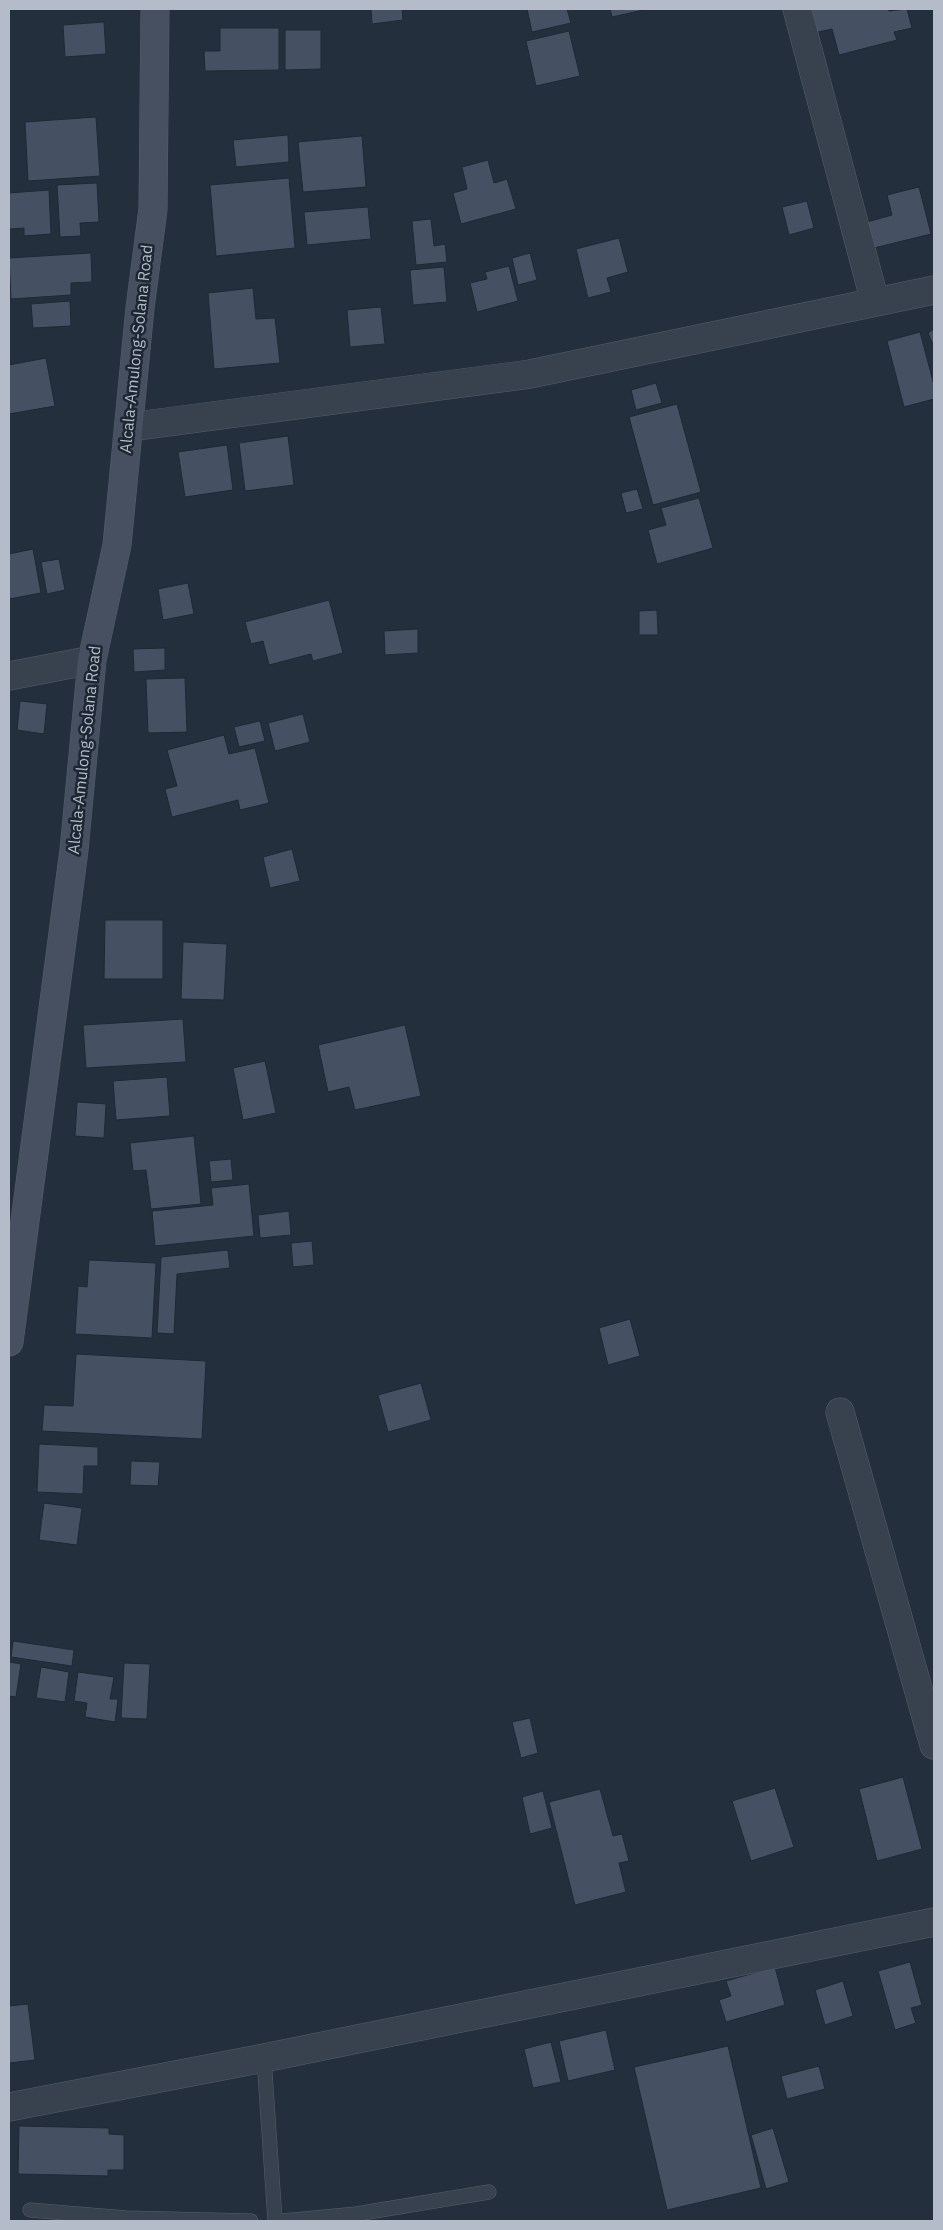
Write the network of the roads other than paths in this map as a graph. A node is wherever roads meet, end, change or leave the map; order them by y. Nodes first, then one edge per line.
1 (155, 9) edge
2 (797, 9) edge
3 (934, 290) edge
4 (875, 302) junction
5 (129, 427) junction
6 (92, 660) junction
7 (9, 676) edge
8 (9, 1342) edge
9 (840, 1412) dead end
10 (934, 1745) edge
11 (934, 1922) edge
12 (264, 2058) junction
13 (9, 2108) edge
14 (489, 2192) dead end
15 (30, 2210) dead end
16 (251, 2221) edge
17 (275, 2221) edge
18 (283, 2221) edge

1 - 5 main road, Alcala-Amulong-Solana Road
2 - 4 street
3 - 4 street
4 - 5 street
5 - 6 main road, Alcala-Amulong-Solana Road
6 - 7 street
6 - 8 main road, Alcala-Amulong-Solana Road
9 - 10 street
11 - 12 street
12 - 13 street
12 - 17 lane
14 - 18 lane
15 - 16 lane

